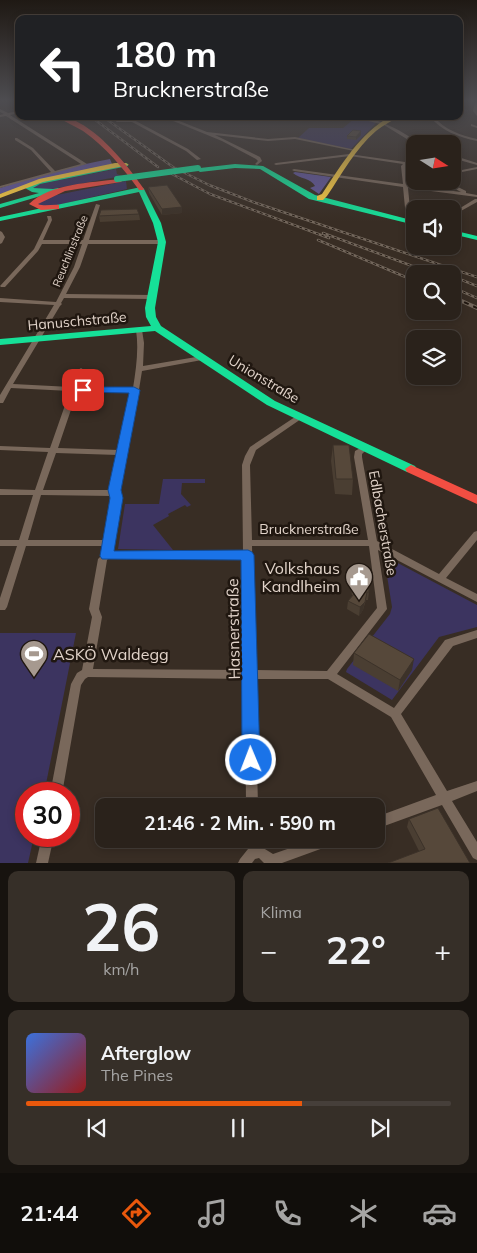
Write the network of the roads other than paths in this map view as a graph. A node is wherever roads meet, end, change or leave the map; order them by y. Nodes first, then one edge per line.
1 (20, 141) edge
2 (50, 141) edge
3 (101, 141) edge
4 (172, 141) edge
5 (226, 141) edge
6 (306, 141) edge
7 (362, 141) edge
8 (350, 154) junction
9 (461, 159) edge
10 (404, 163) joint
11 (476, 163) edge
12 (254, 164) junction
13 (276, 164) dead end
14 (123, 165) junction
15 (199, 166) junction
16 (461, 169) edge
17 (294, 170) dead end
18 (53, 171) junction
19 (337, 176) junction
20 (0, 187) edge
21 (405, 187) junction
22 (137, 190) junction
23 (460, 190) edge
24 (56, 192) junction
25 (0, 196) edge
26 (320, 198) junction
27 (476, 198) edge
28 (407, 200) edge
29 (98, 205) dead end
30 (0, 208) edge
31 (461, 209) edge
32 (49, 217) dead end
33 (0, 218) edge
34 (406, 221) edge
35 (0, 233) edge
36 (461, 234) edge
37 (477, 238) edge
38 (0, 242) edge
39 (40, 242) junction
40 (86, 242) junction
41 (162, 242) junction
42 (3, 286) dead end
43 (63, 296) junction
44 (152, 297) junction
45 (0, 300) edge
46 (58, 304) junction
47 (157, 328) junction
48 (139, 330) junction
49 (37, 340) junction
50 (0, 342) edge
51 (202, 358) junction
52 (139, 369) junction
53 (81, 370) dead end
54 (9, 386) junction
55 (74, 390) junction
56 (134, 390) junction
57 (0, 401) edge
58 (298, 417) junction
59 (0, 448) edge
60 (364, 448) junction
61 (53, 451) junction
62 (122, 453) junction
63 (0, 492) edge
64 (38, 492) junction
65 (115, 493) junction
66 (477, 500) edge
67 (477, 534) edge
68 (0, 543) edge
69 (23, 543) junction
70 (108, 543) junction
71 (247, 543) junction
72 (373, 543) junction
73 (248, 555) junction
74 (107, 556) junction
75 (440, 578) junction
76 (477, 598) edge
77 (2, 607) dead end
78 (477, 634) edge
79 (87, 673) junction
80 (250, 676) junction
81 (330, 676) junction
82 (395, 714) junction
83 (58, 782) edge
84 (477, 786) edge
85 (252, 798) edge
86 (444, 798) junction
87 (385, 820) edge
88 (46, 847) edge
89 (254, 848) edge
90 (308, 848) edge
91 (255, 852) junction
92 (477, 854) edge
93 (270, 862) edge
94 (42, 863) edge
95 (244, 863) edge

1 - 18 street
2 - 18 street
3 - 14 main road
4 - 15 street
5 - 12 street
6 - 8 street
7 - 8 main road
8 - 10 street
8 - 13 street
8 - 19 main road
9 - 11 street
10 - 21 street
11 - 16 street
12 - 15 main road
12 - 26 main road
14 - 22 main road
14 - 24 main road
14 - 25 main road
15 - 24 main road, bridge
17 - 19 street
18 - 20 street
19 - 21 street
19 - 26 main road
21 - 27 street
21 - 28 street
22 - 24 main road
22 - 33 main road
22 - 41 main road
23 - 27 street
24 - 30 main road
26 - 34 main road
27 - 31 street
29 - 40 street, Reuchlinstraße
32 - 39 street
35 - 38 street
36 - 37 main road
39 - 40 street
39 - 42 street
40 - 41 street
40 - 43 street, Reuchlinstraße
41 - 44 main road
43 - 44 street
43 - 46 street, Reuchlinstraße
44 - 47 main road
45 - 46 street, Reuchlinstraße
46 - 49 street, Reuchlinstraße
47 - 48 main road, Hanuschstraße
47 - 51 main road, Unionstraße
48 - 49 main road, Hanuschstraße
48 - 52 street
49 - 50 main road, Hanuschstraße
49 - 54 street, Reuchlinstraße
51 - 52 street
51 - 58 main road, Unionstraße
52 - 56 street
53 - 55 street
54 - 55 street
54 - 57 street, Reuchlinstraße
55 - 56 street
55 - 61 street
56 - 62 street
58 - 60 main road, Unionstraße
58 - 71 street, Hasnerstraße
59 - 61 street
60 - 66 main road, Unionstraße
60 - 72 street, Edlbacherstraße
61 - 62 street
61 - 64 street
62 - 65 street
63 - 64 street
64 - 65 street
64 - 69 street
65 - 70 street
67 - 75 street
68 - 69 street
69 - 70 street
69 - 77 street
70 - 74 street
71 - 72 street, Brucknerstraße
71 - 73 street, Hasnerstraße
72 - 75 street, Brucknerstraße
72 - 81 street, Edlbacherstraße
73 - 74 street
73 - 80 street, Hasnerstraße
74 - 79 street
75 - 76 street, Brucknerstraße
78 - 82 street
79 - 80 street
79 - 83 street
80 - 81 street
80 - 85 street, Hasnerstraße
81 - 82 street
82 - 86 street
84 - 86 street
86 - 87 street
86 - 92 street
88 - 94 street
89 - 91 street
90 - 93 street
91 - 93 street
91 - 95 street

